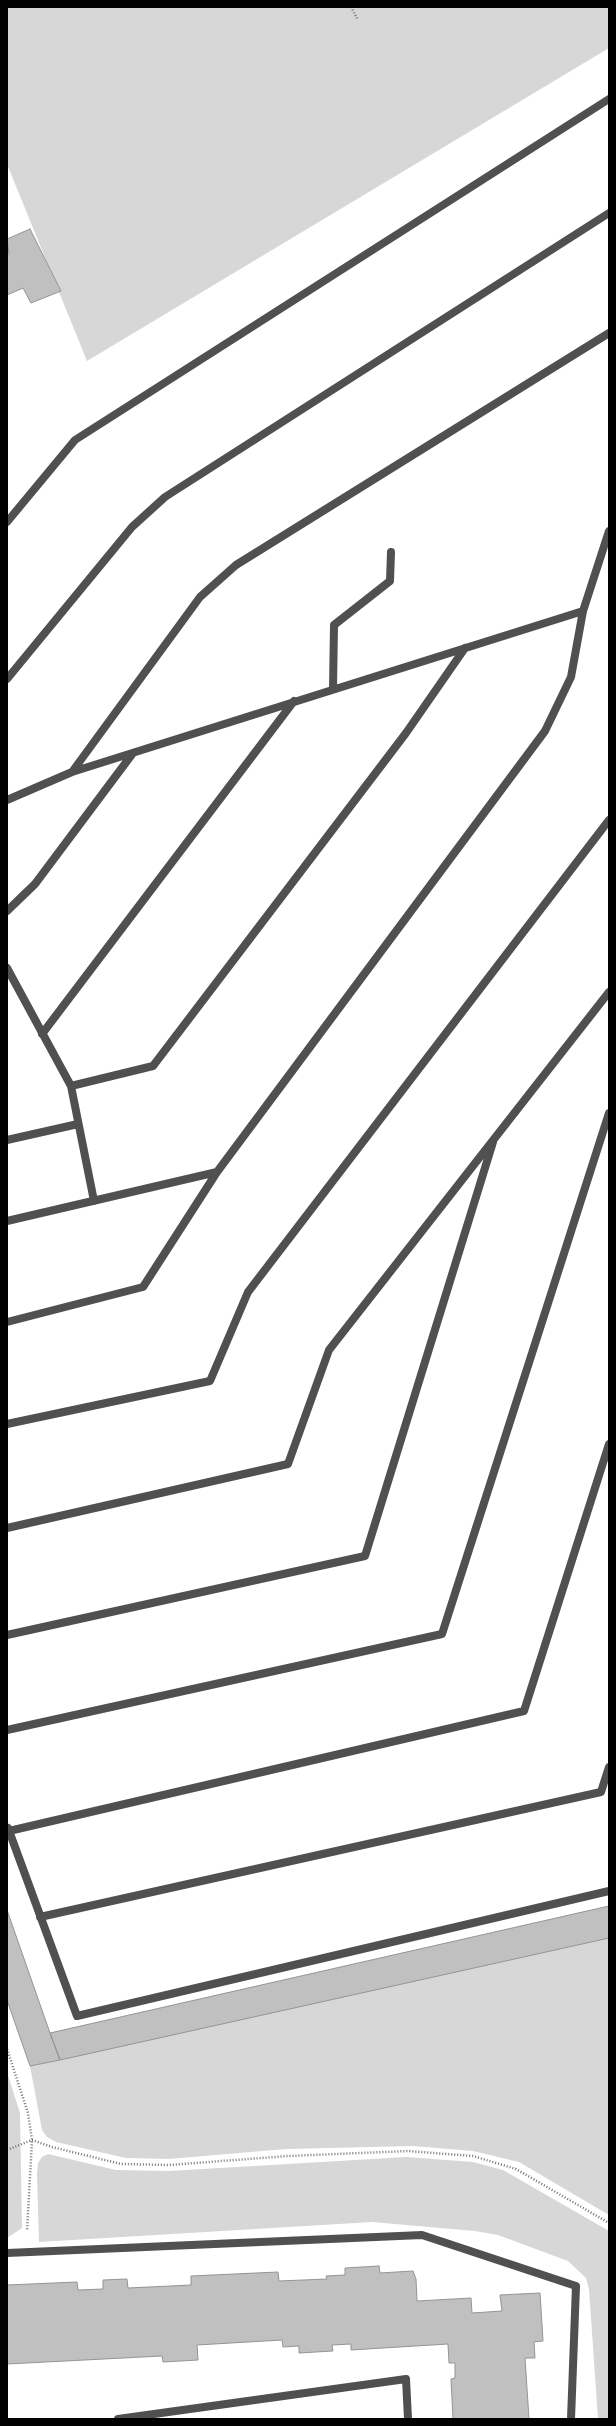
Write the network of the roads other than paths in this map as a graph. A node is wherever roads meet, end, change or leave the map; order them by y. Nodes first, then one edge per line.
1 (609, 99) edge
2 (609, 213) edge
3 (609, 333) edge
4 (7, 522) edge
5 (609, 531) edge
6 (391, 552) dead end
7 (584, 611) junction
8 (465, 648) junction
9 (7, 679) edge
10 (333, 689) junction
11 (294, 701) junction
12 (133, 752) junction
13 (72, 772) junction
14 (7, 800) edge
15 (609, 820) edge
16 (7, 911) edge
17 (7, 968) edge
18 (609, 992) edge
19 (42, 1034) junction
20 (71, 1086) junction
21 (609, 1113) edge
22 (78, 1124) junction
23 (495, 1137) junction
24 (7, 1140) edge
25 (217, 1172) junction
26 (94, 1201) junction
27 (7, 1221) edge
28 (7, 1322) edge
29 (7, 1424) edge
30 (609, 1444) edge
31 (7, 1528) edge
32 (7, 1635) edge
33 (7, 1730) edge
34 (609, 1767) edge
35 (8, 1829) edge
36 (609, 1891) edge
37 (40, 1917) junction
38 (7, 2253) edge
39 (118, 2419) edge
40 (408, 2419) edge
41 (571, 2419) edge

1 - 4 lane
2 - 9 lane
3 - 13 lane
5 - 7 lane
6 - 10 lane
7 - 8 lane
7 - 25 lane
8 - 10 lane
8 - 20 lane
10 - 11 lane
11 - 12 lane
11 - 19 lane
12 - 13 lane
12 - 16 lane
13 - 14 lane
15 - 29 lane
17 - 19 lane
18 - 23 lane
19 - 20 lane
20 - 22 lane
21 - 33 lane
22 - 24 lane
22 - 26 lane
23 - 31 lane
23 - 32 lane
25 - 26 lane
25 - 28 lane
26 - 27 lane
30 - 35 lane
34 - 37 lane
35 - 37 lane
36 - 37 lane
38 - 41 lane
39 - 40 lane

